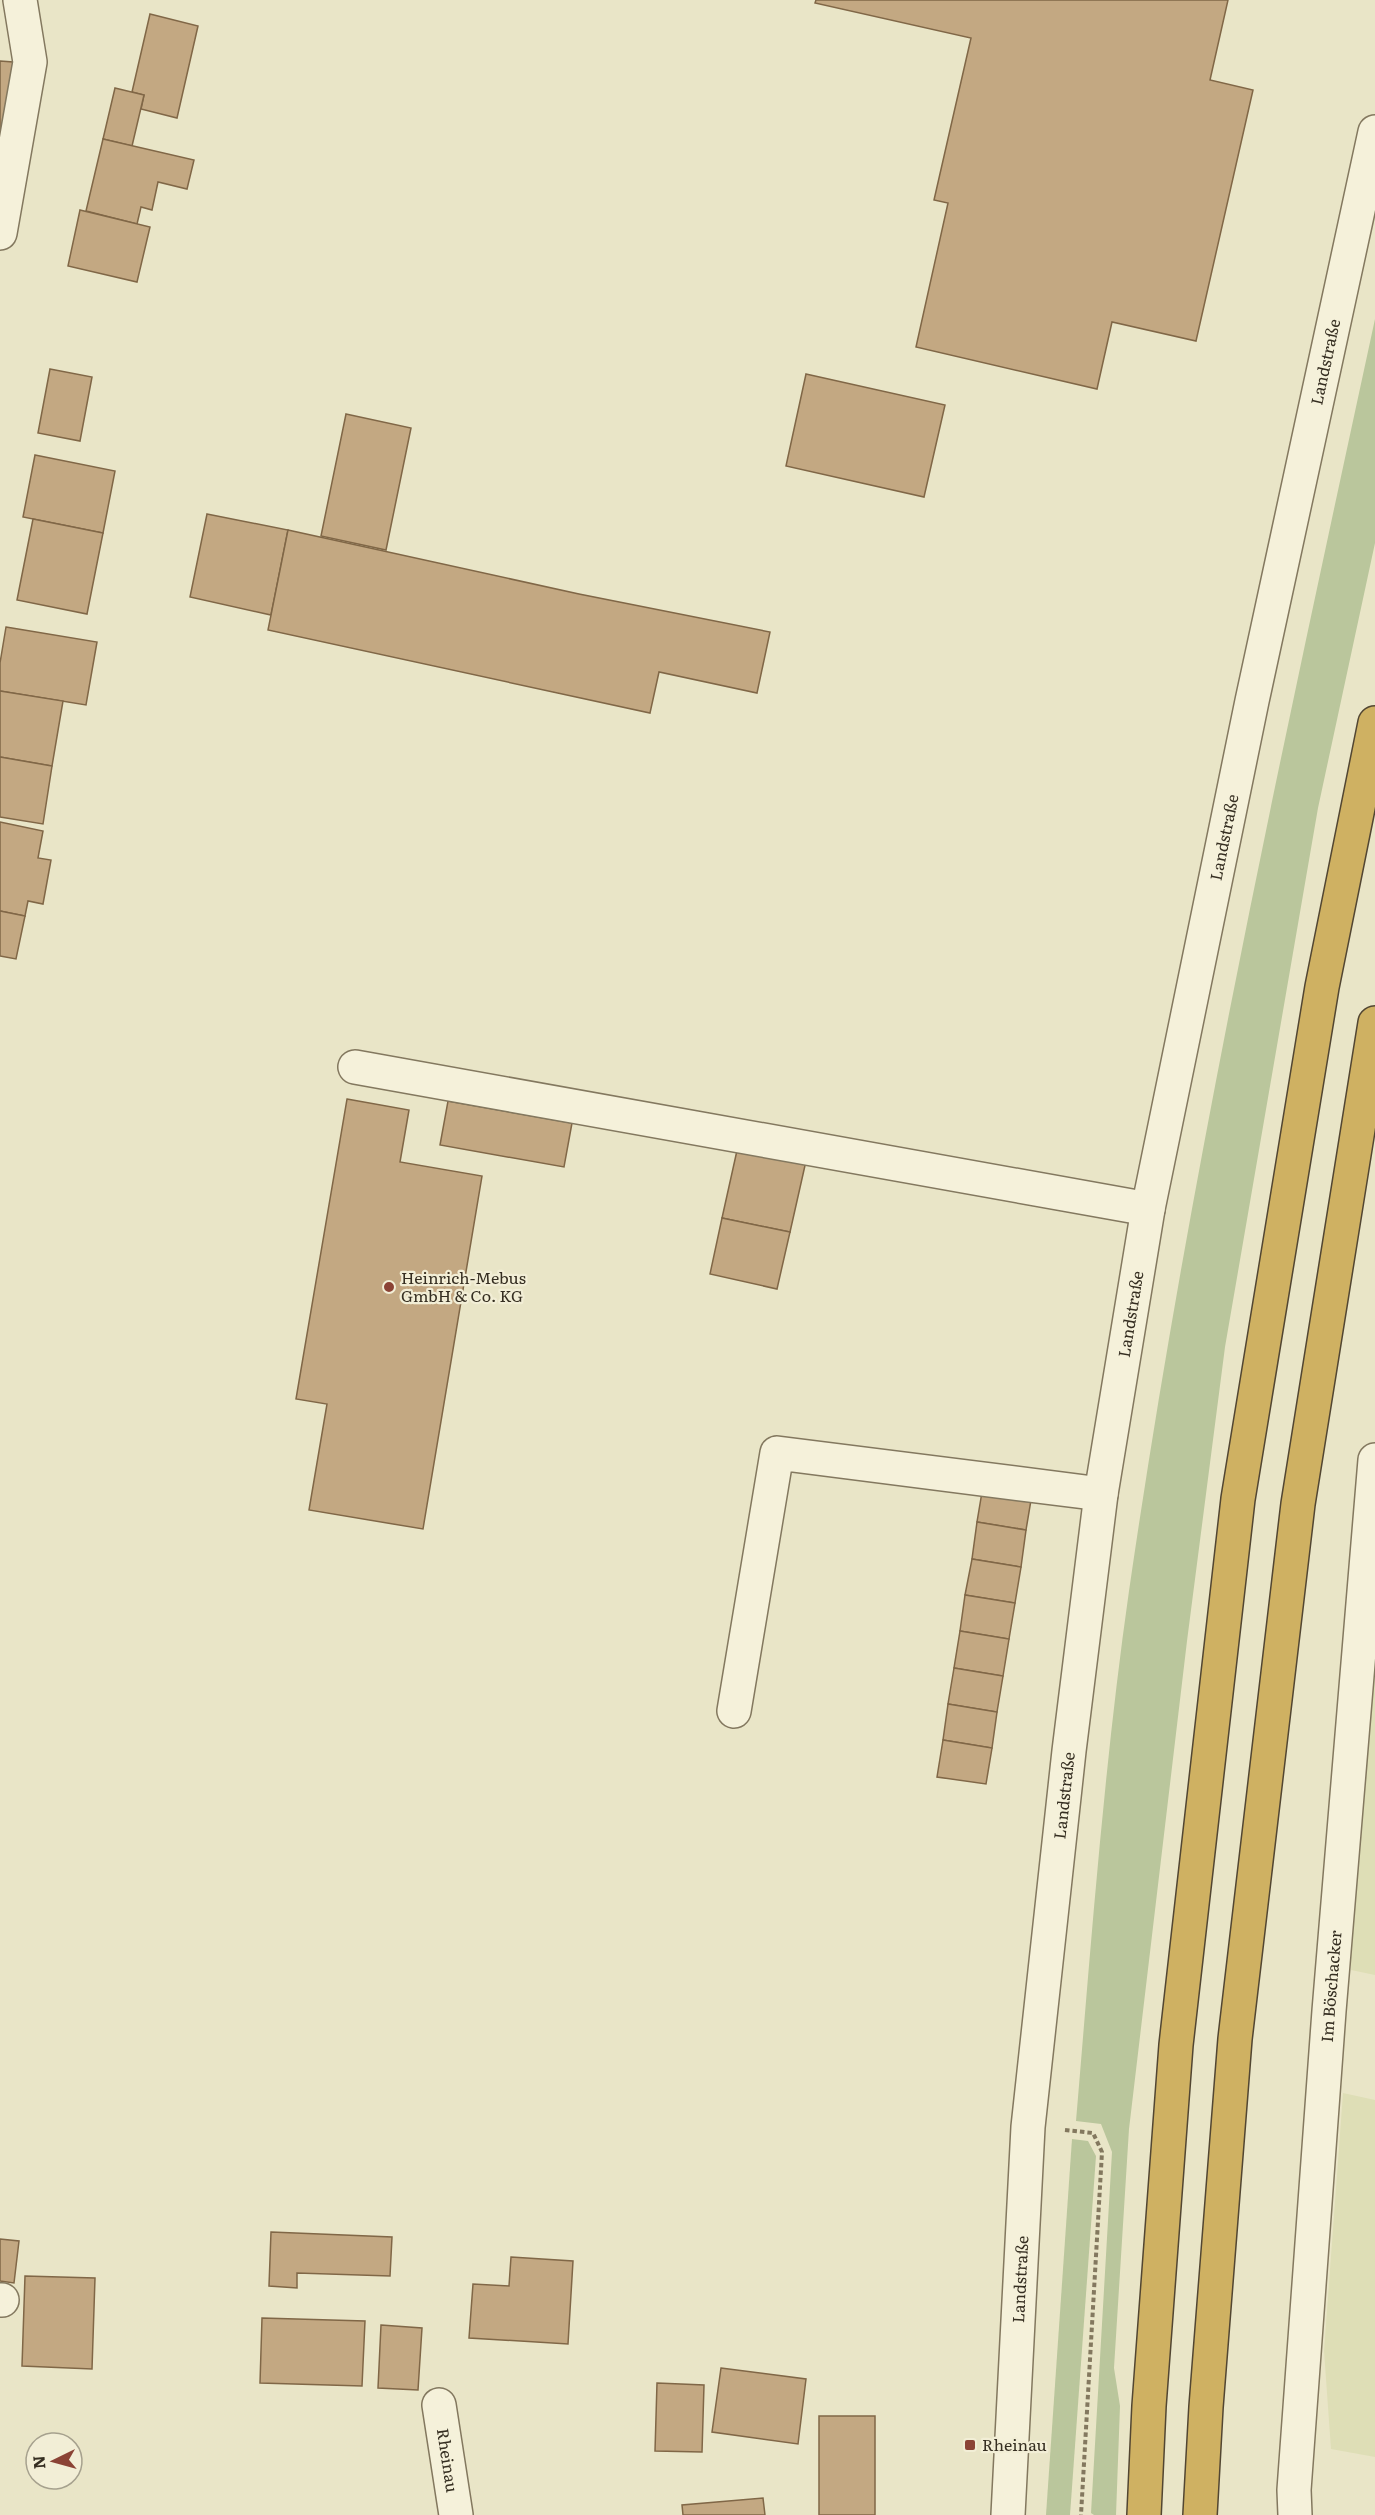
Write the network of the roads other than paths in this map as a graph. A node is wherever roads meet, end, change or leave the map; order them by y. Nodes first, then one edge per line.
1 (20, 0) edge
2 (1375, 132) edge
3 (0, 233) edge
4 (1375, 723) edge
5 (1375, 1023) edge
6 (355, 1067) dead end
7 (1148, 1209) junction
8 (1375, 1460) edge
9 (1101, 1494) junction
10 (734, 1711) dead end
11 (439, 2405) dead end
12 (456, 2515) edge
13 (1008, 2515) edge
14 (1144, 2515) edge
15 (1200, 2515) edge
16 (1295, 2515) edge

1 - 3 street
2 - 7 street, Landstraße
4 - 14 highway
5 - 15 highway
6 - 7 street
7 - 9 street, Landstraße
8 - 16 street, Im Böschacker
9 - 10 street
9 - 13 street, Landstraße
11 - 12 street, Rheinau

